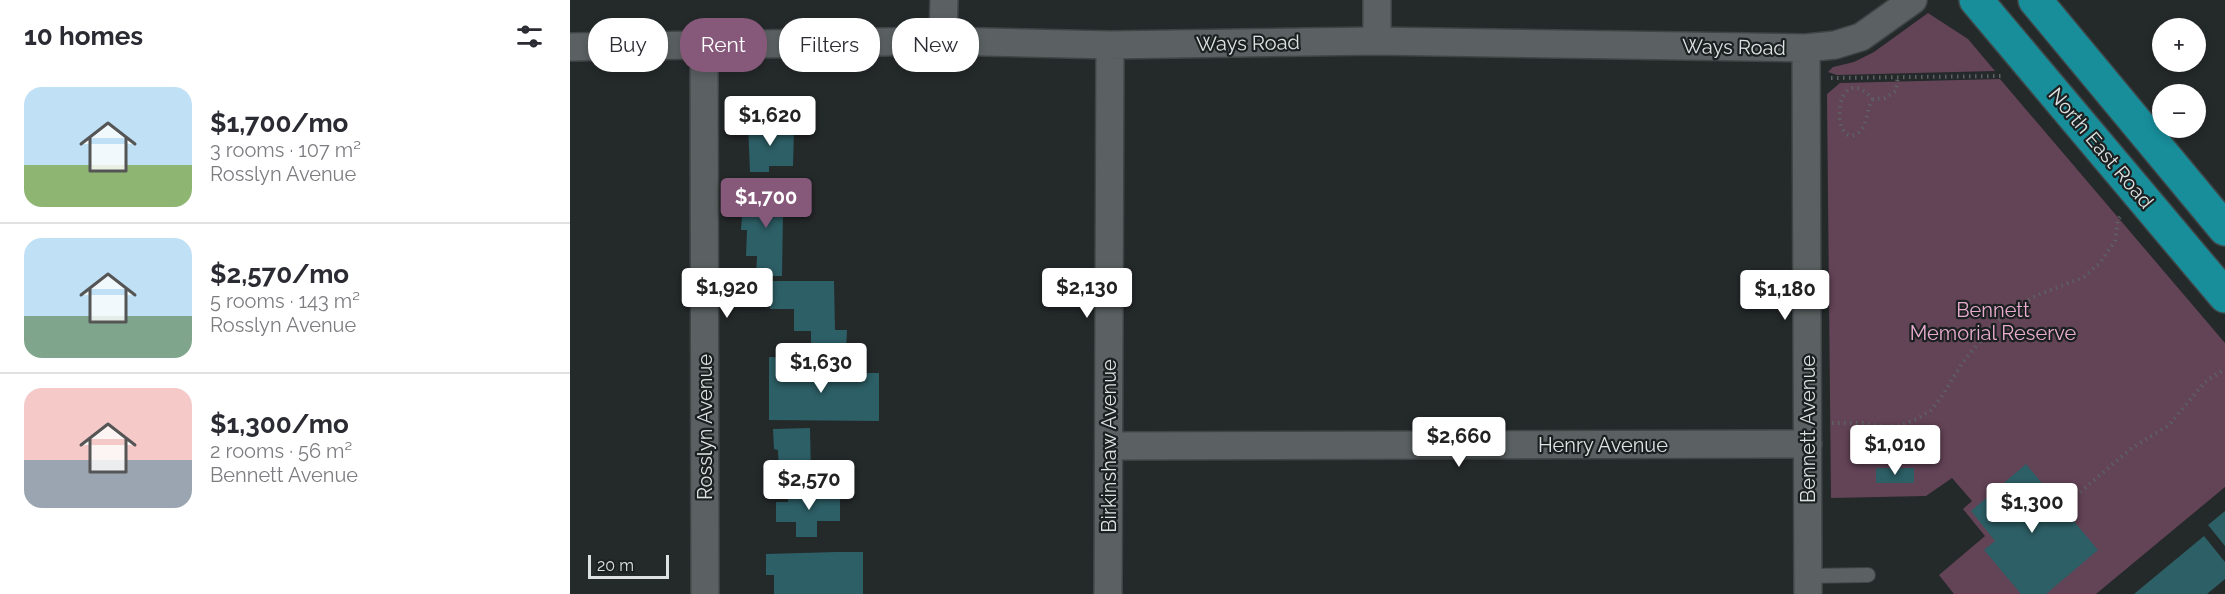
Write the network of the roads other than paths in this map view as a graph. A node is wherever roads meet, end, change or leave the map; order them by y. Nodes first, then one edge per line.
1 (944, 0) edge
2 (1377, 0) edge
3 (1913, 0) edge
4 (1977, 0) edge
5 (2035, 0) edge
6 (944, 18) edge
7 (1377, 41) junction
8 (892, 42) edge
9 (979, 42) edge
10 (767, 43) edge
11 (680, 45) edge
12 (1110, 45) junction
13 (570, 47) edge
14 (1806, 48) junction
15 (704, 72) edge
16 (2219, 210) edge
17 (2175, 237) junction
18 (2225, 296) edge
19 (1808, 434) junction
20 (1110, 446) junction
21 (1868, 575) dead end
22 (1808, 585) edge
23 (705, 594) edge
24 (1108, 594) edge

1 - 6 street
2 - 7 street
3 - 14 street, Ways Road
4 - 17 highway, North East Road
5 - 16 highway
7 - 12 street, Ways Road
7 - 14 street, Ways Road
8 - 10 street, Ways Road
9 - 12 street, Ways Road
11 - 13 street, Ways Road
12 - 20 street, Birkinshaw Avenue
14 - 19 street, Bennett Avenue
15 - 23 street, Rosslyn Avenue
16 - 17 highway
17 - 18 highway, North East Road
19 - 20 street, Henry Avenue
19 - 22 street, Bennett Avenue
20 - 24 street, Birkinshaw Avenue
21 - 22 lane

